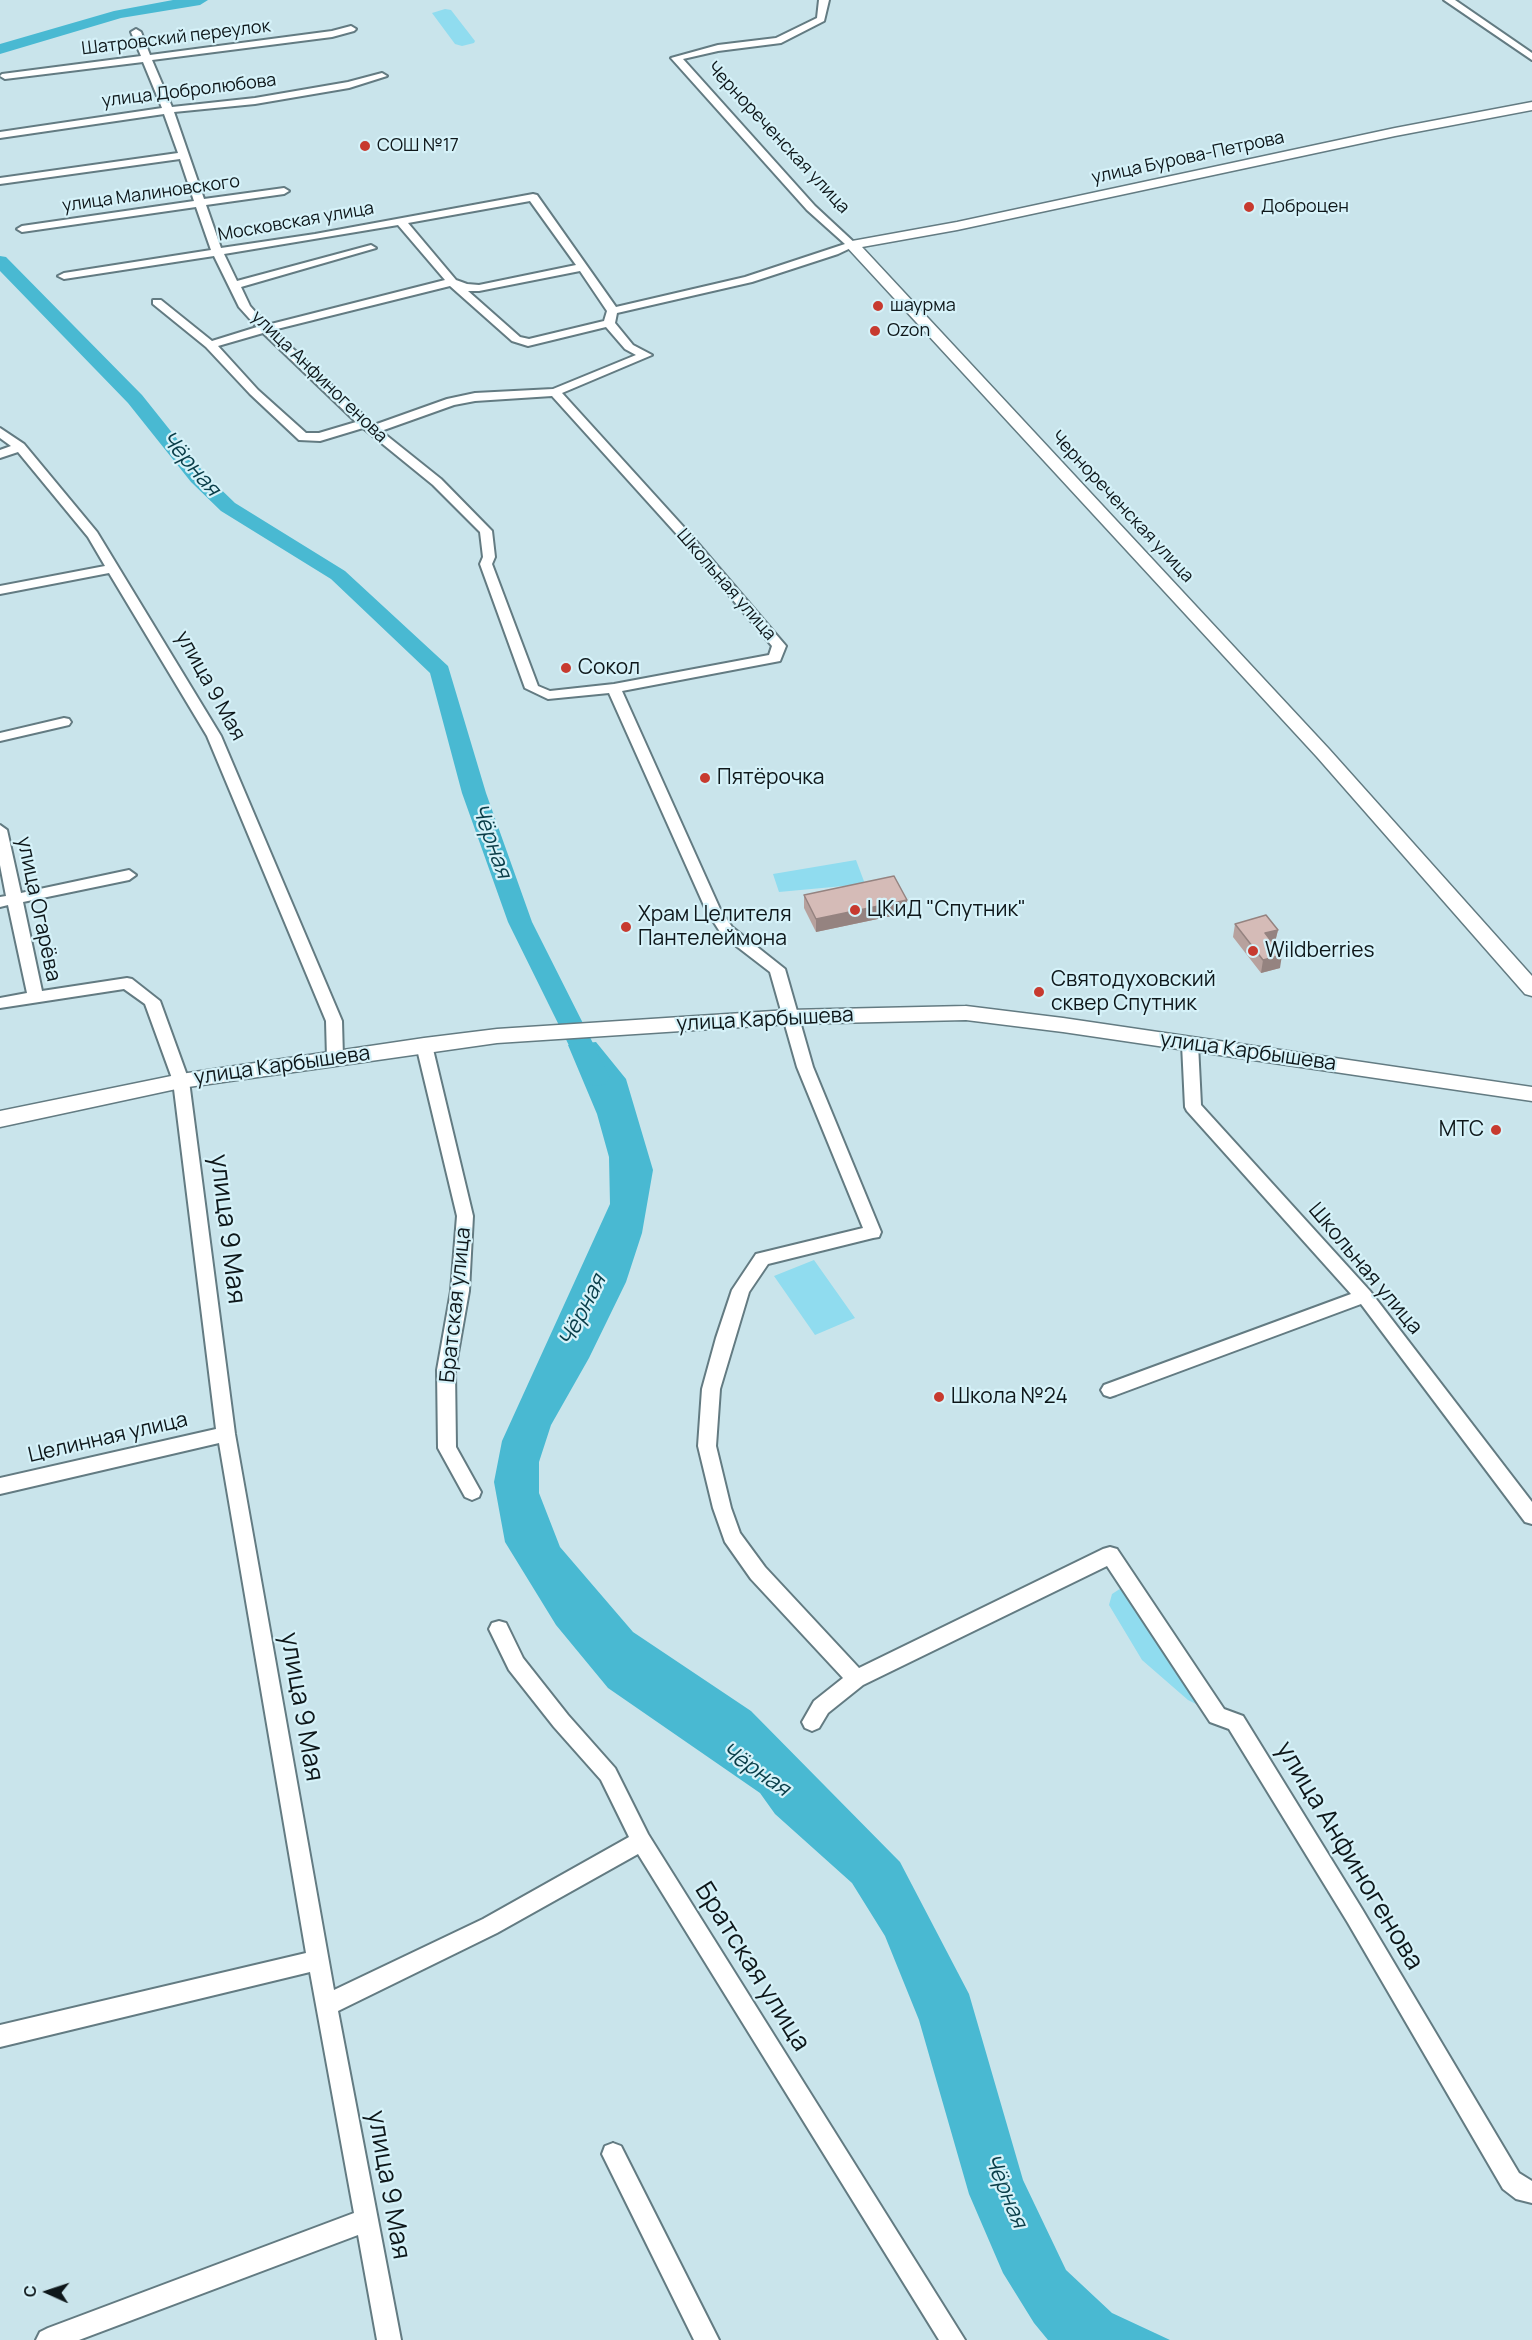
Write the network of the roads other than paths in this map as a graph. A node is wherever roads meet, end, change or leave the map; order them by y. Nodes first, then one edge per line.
1 (824, 0) edge
2 (1449, 0) edge
3 (351, 29) dead end
4 (136, 32) dead end
5 (1532, 57) edge
6 (147, 59) junction
7 (5, 76) dead end
8 (381, 76) dead end
9 (1532, 106) edge
10 (168, 110) junction
11 (0, 135) edge
12 (183, 155) junction
13 (0, 182) edge
14 (284, 191) dead end
15 (201, 202) junction
16 (400, 221) junction
17 (22, 230) dead end
18 (852, 245) junction
19 (371, 248) dead end
20 (217, 252) junction
21 (584, 267) junction
22 (64, 276) dead end
23 (452, 282) junction
24 (233, 286) junction
25 (479, 288) junction
26 (157, 302) dead end
27 (477, 302) junction
28 (612, 310) junction
29 (609, 323) junction
30 (265, 329) junction
31 (210, 345) junction
32 (555, 392) junction
33 (368, 427) junction
34 (0, 432) edge
35 (20, 447) junction
36 (0, 454) edge
37 (113, 568) junction
38 (0, 590) edge
39 (614, 688) junction
40 (64, 722) dead end
41 (0, 736) edge
42 (0, 830) edge
43 (129, 875) dead end
44 (7, 901) edge
45 (1532, 989) edge
46 (34, 996) junction
47 (0, 1003) edge
48 (789, 1017) junction
49 (1190, 1044) junction
50 (424, 1045) junction
51 (335, 1058) junction
52 (181, 1081) junction
53 (1532, 1094) edge
54 (0, 1119) edge
55 (1364, 1296) junction
56 (1110, 1390) dead end
57 (226, 1434) junction
58 (0, 1486) edge
59 (472, 1492) dead end
60 (1532, 1516) edge
61 (499, 1629) dead end
62 (856, 1679) junction
63 (812, 1722) dead end
64 (641, 1841) junction
65 (318, 1960) junction
66 (327, 2005) junction
67 (0, 2036) edge
68 (613, 2154) dead end
69 (1532, 2192) edge
70 (367, 2220) junction
71 (48, 2340) edge
72 (389, 2340) edge
73 (707, 2340) edge
74 (953, 2340) edge

1 - 18 street, Чернореченская улица
2 - 5 street
3 - 6 street, Шатровский переулок
4 - 6 street, улица Анфиногенова
6 - 7 street, Шатровский переулок
6 - 10 street, улица Анфиногенова
8 - 10 street, улица Добролюбова
9 - 18 main road, улица Бурова-Петрова
10 - 11 street, улица Добролюбова
10 - 12 street, улица Анфиногенова
12 - 13 street
12 - 15 street, улица Анфиногенова
14 - 15 street, улица Малиновского
15 - 17 street, улица Малиновского
15 - 20 street, улица Анфиногенова
16 - 20 street, Московская улица
16 - 21 street, Московская улица
16 - 23 street
18 - 28 street
18 - 45 main road, Чернореченская улица
19 - 24 street
20 - 22 street, Московская улица
20 - 24 street, улица Анфиногенова
21 - 25 street
21 - 28 street
23 - 25 street
23 - 27 street
23 - 30 street
24 - 30 street, улица Анфиногенова
25 - 27 street
26 - 31 street
27 - 29 street
28 - 29 street
29 - 32 street
30 - 31 street
30 - 33 street, улица Анфиногенова
31 - 33 street
32 - 33 street
32 - 39 street, Школьная улица
33 - 39 street, улица Анфиногенова
34 - 35 street, улица 9 Мая
35 - 36 street
35 - 37 street, улица 9 Мая
37 - 38 street
37 - 51 street, улица 9 Мая
39 - 48 street
40 - 41 street
42 - 44 street, улица Огарёва
43 - 44 street
44 - 46 street, улица Огарёва
46 - 47 street, улица 9 Мая
46 - 52 street, улица 9 Мая
48 - 49 main road, улица Карбышева
48 - 50 main road, улица Карбышева
48 - 62 street
49 - 53 main road, улица Карбышева
49 - 55 street, Школьная улица
50 - 51 main road, улица Карбышева
50 - 59 street, Братская улица
51 - 52 main road, улица Карбышева
52 - 54 main road, улица Карбышева
52 - 57 street, улица 9 Мая
55 - 56 street
55 - 60 street, Школьная улица
57 - 58 street, Целинная улица
57 - 65 street, улица 9 Мая
61 - 64 street, Братская улица
62 - 63 street
62 - 69 street, улица Анфиногенова
64 - 66 street
64 - 74 street, Братская улица
65 - 66 street, улица 9 Мая
65 - 67 street
66 - 70 street, улица 9 Мая
68 - 73 street
70 - 71 street
70 - 72 street, улица 9 Мая

